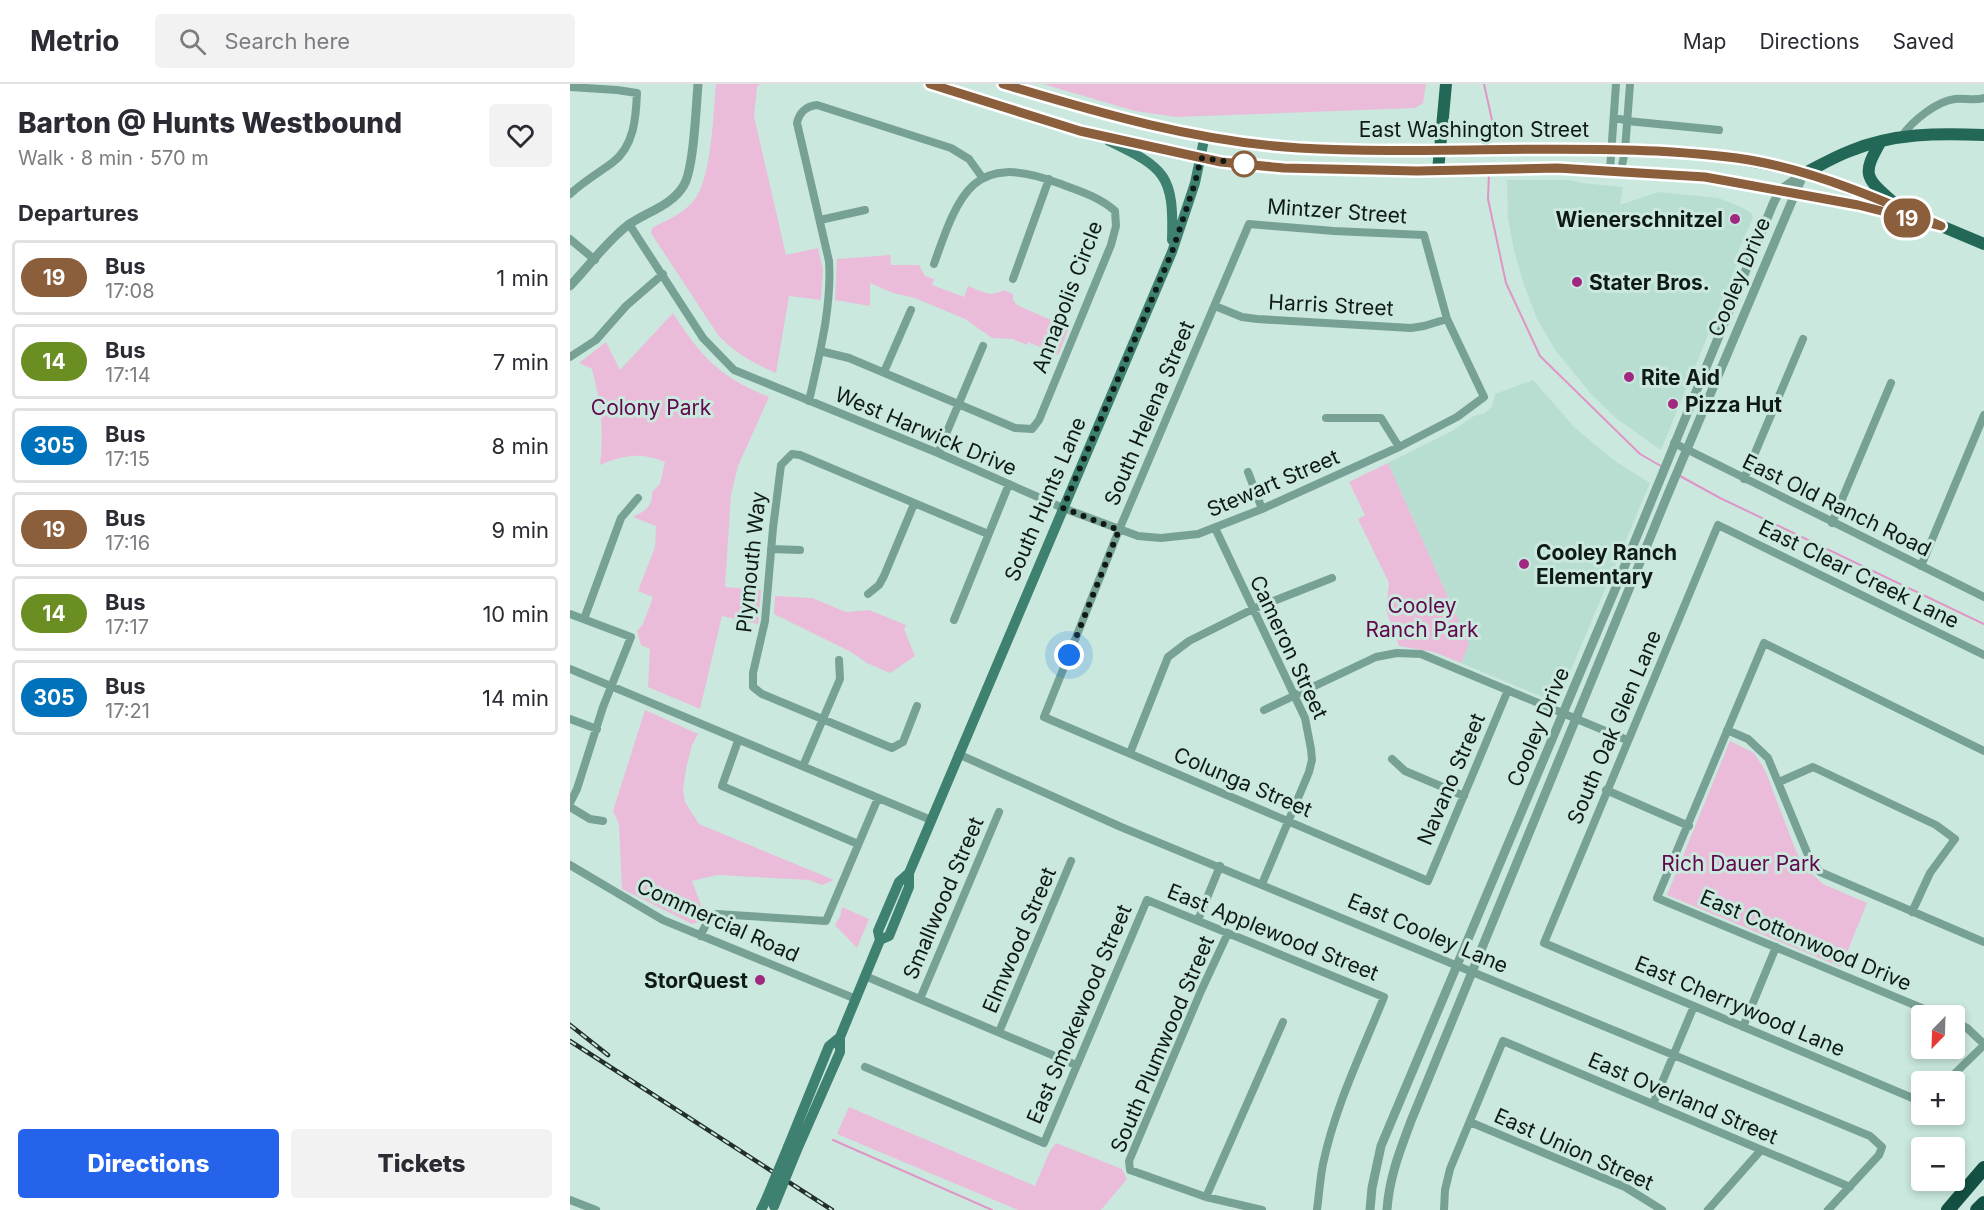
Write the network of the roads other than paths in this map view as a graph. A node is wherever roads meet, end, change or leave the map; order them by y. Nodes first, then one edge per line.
1 (698, 84) edge
2 (930, 84) edge
3 (1004, 84) edge
4 (1446, 84) edge
5 (1616, 84) edge
6 (1630, 84) edge
7 (570, 87) edge
8 (1984, 98) edge
9 (1614, 117) junction
10 (1627, 121) junction
11 (1719, 130) dead end
12 (1205, 135) junction
13 (1984, 135) edge
14 (1101, 136) junction
15 (1902, 136) junction
16 (1881, 141) junction
17 (1439, 149) junction
18 (1611, 149) junction
19 (1625, 150) junction
20 (1201, 158) junction
21 (1616, 170) junction
22 (1438, 171) junction
23 (1803, 174) junction
24 (982, 177) junction
25 (1049, 179) junction
26 (1780, 190) junction
27 (1795, 192) junction
28 (570, 194) edge
29 (1902, 209) junction
30 (865, 210) dead end
31 (820, 220) junction
32 (629, 224) junction
33 (1249, 224) joint
34 (1941, 226) junction
35 (570, 239) edge
36 (1984, 244) edge
37 (1172, 252) junction
38 (595, 260) junction
39 (934, 264) dead end
40 (663, 274) junction
41 (1012, 279) dead end
42 (570, 286) edge
43 (1215, 306) junction
44 (911, 310) dead end
45 (1727, 316) junction
46 (1447, 319) junction
47 (1740, 322) junction
48 (1803, 339) dead end
49 (983, 346) dead end
50 (820, 351) junction
51 (570, 357) edge
52 (884, 372) junction
53 (1891, 383) dead end
54 (1698, 387) junction
55 (1711, 392) junction
56 (809, 401) junction
57 (958, 404) junction
58 (1984, 415) edge
59 (1326, 418) dead end
60 (1674, 444) junction
61 (1399, 447) junction
62 (1687, 451) junction
63 (938, 453) junction
64 (1248, 472) dead end
65 (1744, 479) junction
66 (1009, 484) junction
67 (638, 498) dead end
68 (914, 504) junction
69 (1063, 508) junction
70 (1648, 508) junction
71 (1262, 509) junction
72 (1661, 514) junction
73 (1832, 523) junction
74 (1718, 525) joint
75 (1215, 528) junction
76 (1119, 530) junction
77 (988, 534) junction
78 (771, 549) junction
79 (800, 550) dead end
80 (1921, 566) junction
81 (1332, 578) dead end
82 (868, 594) dead end
83 (1984, 597) edge
84 (1253, 609) junction
85 (570, 614) edge
86 (584, 619) junction
87 (954, 620) dead end
88 (1984, 655) edge
89 (839, 660) dead end
90 (570, 669) edge
91 (611, 688) junction
92 (1508, 690) junction
93 (1294, 695) junction
94 (917, 706) dead end
95 (1264, 710) dead end
96 (1563, 714) junction
97 (1044, 717) joint
98 (570, 719) edge
99 (824, 720) junction
100 (1577, 720) junction
101 (597, 729) junction
102 (1727, 730) junction
103 (1627, 740) junction
104 (738, 741) junction
105 (1984, 751) edge
106 (1130, 753) junction
107 (958, 754) junction
108 (1392, 759) dead end
109 (803, 766) junction
110 (1779, 782) junction
111 (1606, 790) junction
112 (1464, 796) junction
113 (878, 798) junction
114 (570, 805) edge
115 (999, 812) dead end
116 (931, 820) junction
117 (603, 821) dead end
118 (1290, 822) junction
119 (1689, 826) junction
120 (858, 844) junction
121 (1071, 861) dead end
122 (570, 865) edge
123 (1220, 866) junction
124 (1428, 881) joint
125 (1262, 884) junction
126 (1147, 900) joint
127 (1912, 912) junction
128 (1198, 920) junction
129 (1228, 933) junction
130 (700, 936) junction
131 (1984, 942) edge
132 (1544, 943) joint
133 (1776, 947) junction
134 (1458, 965) junction
135 (1473, 972) junction
136 (865, 976) junction
137 (856, 999) junction
138 (920, 999) junction
139 (1915, 1005) edge
140 (1694, 1006) junction
141 (1283, 1022) dead end
142 (1743, 1027) junction
143 (1965, 1027) edge
144 (999, 1032) junction
145 (1984, 1044) edge
146 (1675, 1055) junction
147 (1077, 1065) junction
148 (866, 1067) dead end
149 (1957, 1071) edge
150 (1911, 1097) edge
151 (1653, 1104) junction
152 (1470, 1122) junction
153 (1761, 1150) junction
154 (1984, 1168) edge
155 (1850, 1187) junction
156 (1206, 1197) junction
157 (570, 1200) edge
158 (1984, 1203) edge
159 (768, 1207) edge
160 (596, 1210) edge
161 (1262, 1210) edge
162 (1317, 1210) edge
163 (1370, 1210) edge
164 (1387, 1210) edge
165 (1444, 1210) edge
166 (1662, 1210) edge
167 (1708, 1210) edge
168 (1828, 1210) edge
169 (1948, 1210) edge
170 (1977, 1210) edge

1 - 32 street
2 - 14 main road, East Washington Street
3 - 12 main road, East Washington Street
4 - 17 main road
5 - 9 street
6 - 10 street
7 - 28 street
8 - 15 street
9 - 10 street
9 - 18 street
10 - 11 street
10 - 19 street
12 - 17 main road, East Washington Street
12 - 20 main road, South Hunts Lane
13 - 15 main road
14 - 20 main road, East Washington Street
14 - 37 main road
15 - 16 main road
16 - 23 main road
16 - 29 main road
17 - 18 main road, East Washington Street
17 - 22 main road
18 - 19 main road, East Washington Street
18 - 21 street
19 - 21 street
19 - 23 main road, East Washington Street
20 - 22 main road, East Washington Street
20 - 37 main road, South Hunts Lane
21 - 22 main road, East Washington Street
21 - 26 main road, East Washington Street
23 - 26 street
23 - 27 street, Cooley Drive
23 - 29 main road, East Washington Street
24 - 25 street, Annapolis Circle
24 - 31 street
24 - 39 street
25 - 41 street
25 - 57 street, Annapolis Circle
26 - 27 main road, East Washington Street
26 - 45 street, Cooley Drive
27 - 34 main road, East Washington Street
27 - 47 street, Cooley Drive
29 - 34 main road, East Washington Street
30 - 31 street
31 - 50 street
32 - 38 street
32 - 40 street, West Harwick Drive
33 - 43 street, South Helena Street
33 - 46 street, Mintzer Street
34 - 36 main road, East Washington Street
35 - 38 street
37 - 69 main road, South Hunts Lane
38 - 42 street
40 - 51 street
40 - 56 street, West Harwick Drive
43 - 46 street, Harris Street
43 - 76 street, South Helena Street
44 - 52 street
45 - 47 street
45 - 54 street, Cooley Drive
46 - 61 street, Stewart Street
47 - 55 street, Cooley Drive
48 - 65 street
49 - 57 street
50 - 52 street, Annapolis Circle
50 - 56 street
52 - 57 street, Annapolis Circle
53 - 73 street
54 - 55 street
54 - 60 street, Cooley Drive
55 - 62 street, Cooley Drive
56 - 63 street, West Harwick Drive
57 - 63 street
58 - 80 street
59 - 61 street
60 - 62 street, East Old Ranch Road
60 - 70 street, Cooley Drive
61 - 71 street, Stewart Street
62 - 65 street, East Old Ranch Road
62 - 72 street, Cooley Drive
63 - 66 street, West Harwick Drive
64 - 71 street
65 - 73 street, East Old Ranch Road
66 - 69 street, West Harwick Drive
66 - 77 street
67 - 86 street
68 - 77 street, Plymouth Way
68 - 78 street, Plymouth Way
68 - 82 street
69 - 76 street, Stewart Street
69 - 107 main road, South Hunts Lane
70 - 72 street
70 - 96 street, Cooley Drive
71 - 75 street, Stewart Street
72 - 100 street, Cooley Drive
73 - 80 street, East Old Ranch Road
74 - 88 street, East Clear Creek Lane
74 - 103 street, South Oak Glen Lane
75 - 76 street, Stewart Street
75 - 84 street, Cameron Street
76 - 97 street, South Helena Street
77 - 87 street
78 - 79 street
78 - 99 street, Plymouth Way
80 - 83 street, East Old Ranch Road
81 - 84 street
84 - 93 street, Cameron Street
84 - 106 street
85 - 86 street
86 - 91 street
89 - 99 street
90 - 91 street
91 - 101 street
91 - 104 street
92 - 93 street
92 - 96 street
92 - 112 street, Navano Street
93 - 95 street
93 - 118 street, Cameron Street
94 - 99 street, Plymouth Way
96 - 100 street
96 - 134 street, Cooley Drive
97 - 106 street, Colunga Street
98 - 101 street
99 - 109 street
100 - 103 street
100 - 135 street, Cooley Drive
101 - 114 street
102 - 105 street
102 - 110 street
102 - 119 street
103 - 111 street, South Oak Glen Lane
104 - 109 street
104 - 120 street
106 - 118 street, Colunga Street
107 - 116 main road, South Hunts Lane
107 - 123 street, East Cooley Lane
108 - 112 street
109 - 113 street
110 - 127 street
110 - 127 street
111 - 119 street
111 - 132 street, South Oak Glen Lane
112 - 124 street, Navano Street
113 - 116 street
113 - 120 street
114 - 117 street
115 - 138 street, Smallwood Street
116 - 136 main road, South Hunts Lane
118 - 124 street, Colunga Street
118 - 125 street, Cameron Street
119 - 133 street, East Cottonwood Drive
120 - 130 street
121 - 144 street, Elmwood Street
122 - 130 street, Commercial Road
123 - 125 street, East Cooley Lane
123 - 128 street
125 - 134 street, East Cooley Lane
126 - 128 street, East Applewood Street
126 - 147 street, East Smokewood Street
127 - 131 street
128 - 129 street, East Applewood Street
129 - 156 street, South Plumwood Street
129 - 162 street, East Applewood Street
130 - 137 street, Commercial Road
132 - 140 street, East Cherrywood Lane
133 - 139 street, East Cottonwood Drive
133 - 142 street
134 - 135 street, East Cooley Lane
134 - 163 street, Cooley Drive
135 - 146 street, East Cooley Lane
135 - 164 street, Cooley Drive
136 - 137 main road, South Hunts Lane
136 - 138 street
137 - 159 main road, South Hunts Lane, bridge
138 - 144 street
140 - 142 street, East Cherrywood Lane
140 - 146 street
141 - 156 street
142 - 150 street, East Cherrywood Lane
143 - 145 street
144 - 147 street
145 - 149 street
146 - 151 street
146 - 155 street, East Cooley Lane
147 - 148 street, East Smokewood Street
151 - 152 street, East Overland Street
151 - 153 street, East Overland Street
152 - 165 street
152 - 166 street, East Union Street
153 - 155 street, East Overland Street
153 - 167 street
154 - 169 highway
155 - 168 street
156 - 161 street
157 - 160 street
158 - 170 highway

